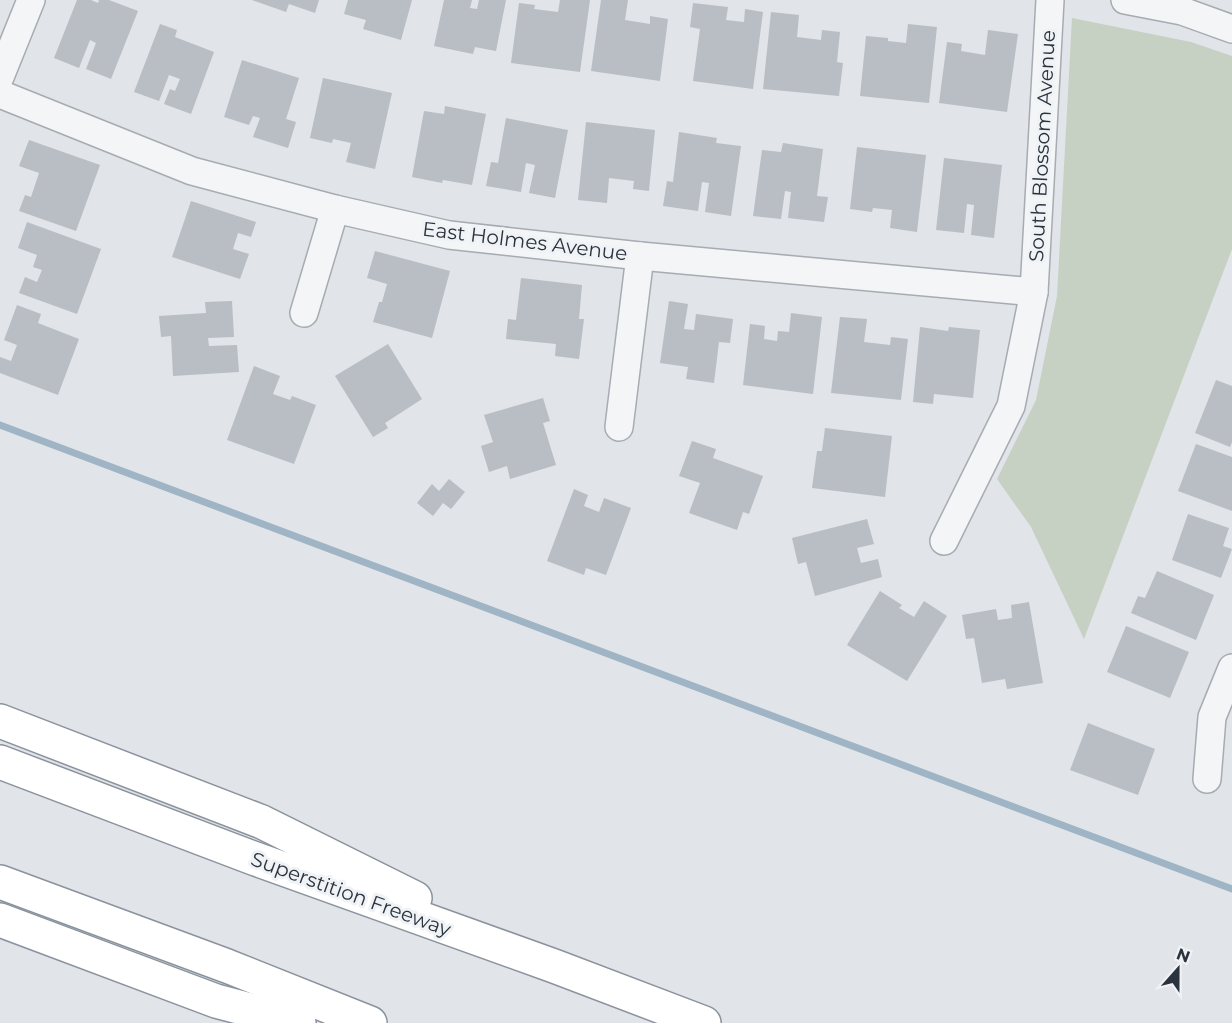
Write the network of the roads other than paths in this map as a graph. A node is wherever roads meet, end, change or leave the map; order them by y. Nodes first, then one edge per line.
1 (31, 0) edge
2 (1050, 0) edge
3 (1125, 0) edge
4 (1232, 29) edge
5 (0, 77) edge
6 (0, 94) edge
7 (335, 209) junction
8 (640, 256) junction
9 (1034, 292) junction
10 (304, 313) dead end
11 (619, 427) dead end
12 (944, 541) dead end
13 (1232, 668) edge
14 (0, 721) edge
15 (0, 762) edge
16 (1207, 778) dead end
17 (0, 882) edge
18 (0, 920) edge
19 (554, 966) junction
20 (299, 1023) edge
21 (370, 1023) edge
22 (704, 1023) edge

1 - 5 street
2 - 9 street, South Blossom Avenue
3 - 4 street
6 - 7 street, East Holmes Avenue
7 - 8 street, East Holmes Avenue
7 - 10 street
8 - 9 street, East Holmes Avenue
8 - 11 street
9 - 12 street, South Blossom Avenue
13 - 16 street
14 - 19 highway
15 - 19 highway, Superstition Freeway
17 - 21 highway
18 - 20 highway
19 - 22 highway, Superstition Freeway

